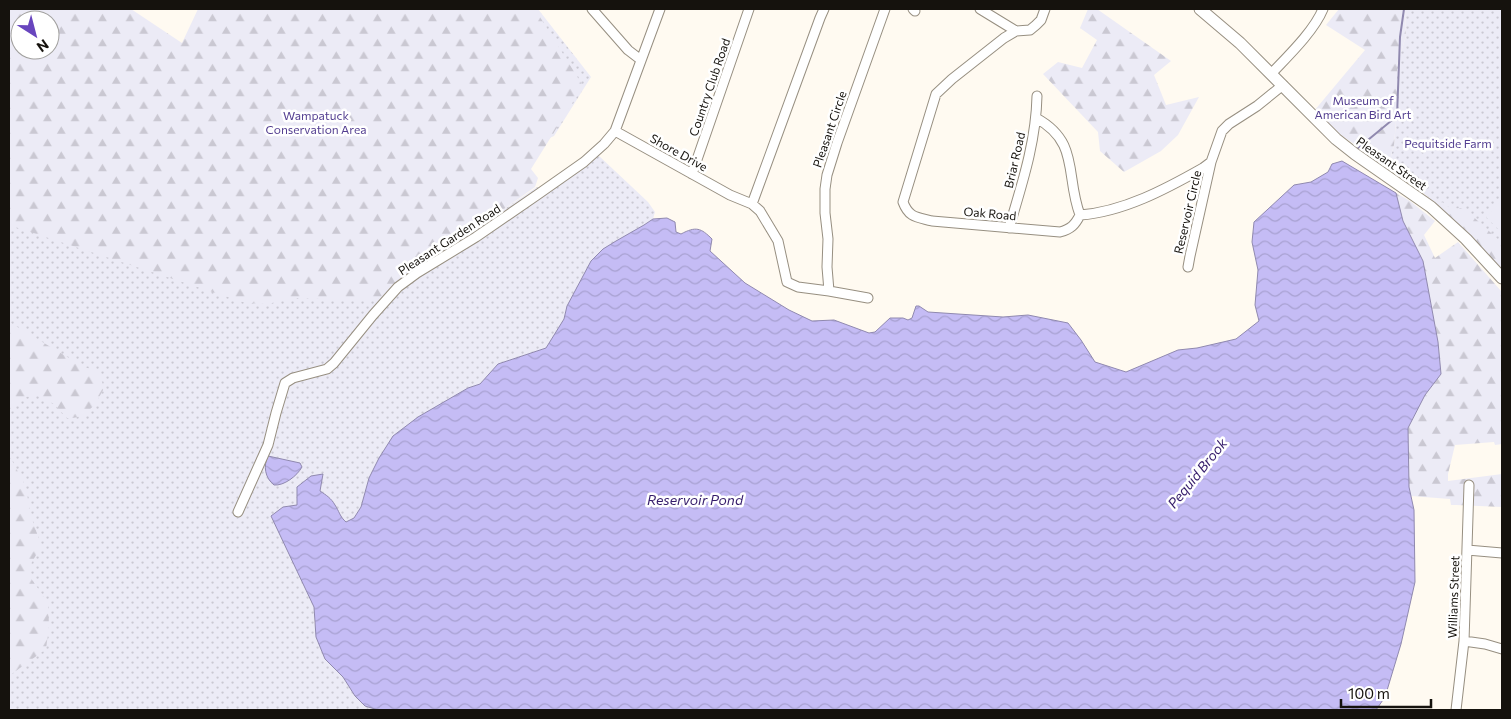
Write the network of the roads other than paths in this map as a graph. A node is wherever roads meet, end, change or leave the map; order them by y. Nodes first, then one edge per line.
1 (592, 9) edge
2 (660, 9) edge
3 (749, 9) edge
4 (824, 9) edge
5 (885, 9) edge
6 (980, 9) edge
7 (1046, 9) edge
8 (1200, 9) edge
9 (1323, 9) edge
10 (1016, 31) junction
11 (641, 60) junction
12 (1271, 74) junction
13 (1283, 85) junction
14 (1037, 96) dead end
15 (1036, 118) junction
16 (615, 131) junction
17 (1211, 162) junction
18 (692, 174) junction
19 (752, 204) junction
20 (1080, 215) junction
21 (1009, 228) junction
22 (1188, 267) dead end
23 (1502, 278) edge
24 (829, 291) junction
25 (868, 298) dead end
26 (1470, 485) dead end
27 (238, 512) dead end
28 (1467, 550) junction
29 (1502, 553) edge
30 (1464, 641) junction
31 (1502, 648) edge
32 (1456, 710) edge

1 - 11 street
2 - 11 street, Pleasant Garden Road
3 - 18 street, Country Club Road
4 - 19 street
5 - 24 street, Pleasant Circle
6 - 10 street
7 - 10 street, Oak Road
8 - 12 main road, Pleasant Street
9 - 12 street
10 - 21 street, Oak Road
11 - 16 street, Pleasant Garden Road
12 - 13 main road, Pleasant Street
13 - 17 street
13 - 23 main road, Pleasant Street
14 - 15 street, Briar Road
15 - 20 street
15 - 21 street, Briar Road
16 - 18 street, Shore Drive
16 - 27 street, Pleasant Garden Road
17 - 20 street
17 - 22 street, Reservoir Circle
18 - 19 street, Shore Drive
19 - 24 street
20 - 21 street, Oak Road
24 - 25 street
26 - 28 street, Williams Street
28 - 29 street
28 - 30 street, Williams Street
30 - 31 street
30 - 32 street, Williams Street

